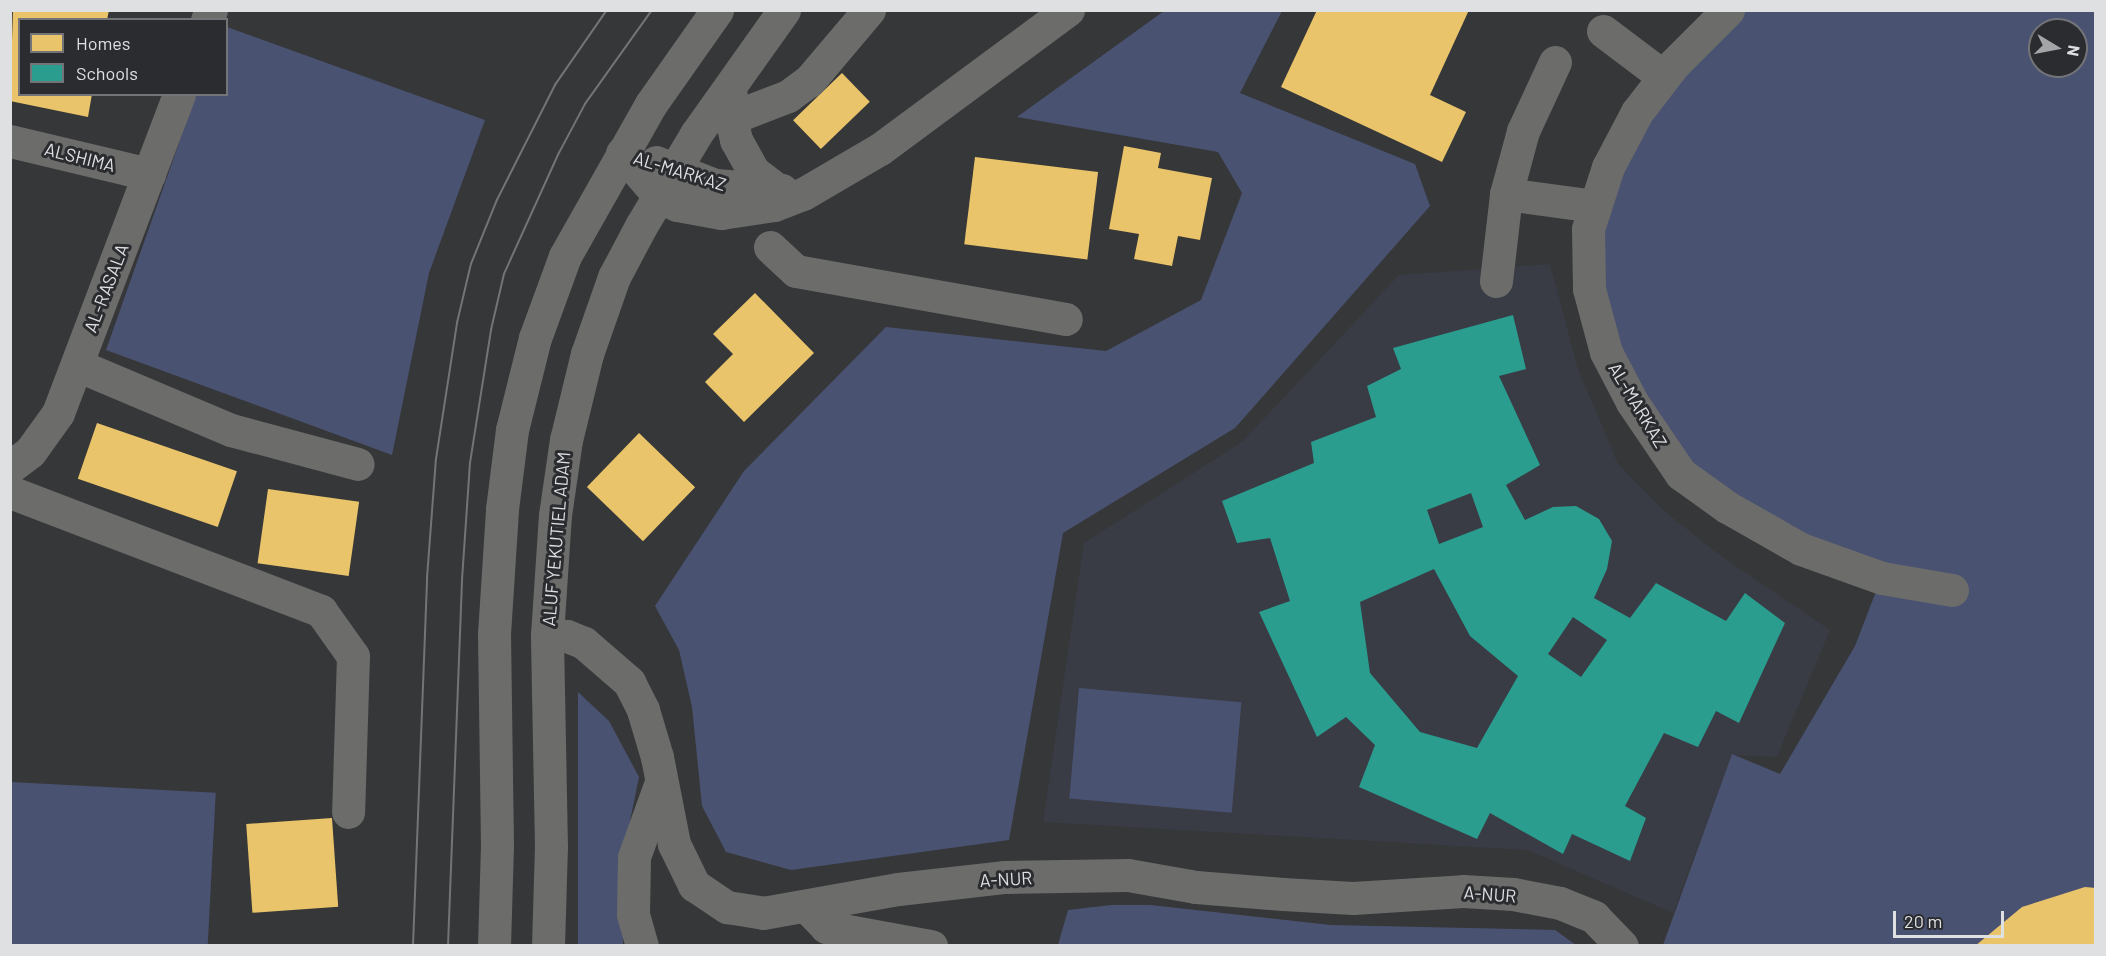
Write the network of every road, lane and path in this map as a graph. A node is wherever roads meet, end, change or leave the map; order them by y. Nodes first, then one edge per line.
1 (717, 10) edge
2 (784, 10) edge
3 (869, 10) edge
4 (1068, 10) edge
5 (1728, 10) edge
6 (1603, 31) dead end
7 (1555, 62) dead end
8 (1664, 77) junction
9 (734, 78) junction
10 (178, 96) edge
11 (731, 118) junction
12 (10, 141) edge
13 (622, 153) junction
14 (676, 168) junction
15 (149, 174) junction
16 (841, 174) junction
17 (778, 190) junction
18 (1506, 194) junction
19 (659, 196) junction
20 (1595, 206) junction
21 (770, 247) dead end
22 (1496, 281) dead end
23 (1066, 319) dead end
24 (77, 365) junction
25 (358, 464) dead end
26 (10, 467) edge
27 (10, 492) edge
28 (1952, 590) dead end
29 (547, 635) junction
30 (662, 782) junction
31 (348, 812) dead end
32 (807, 907) junction
33 (494, 945) edge
34 (548, 945) edge
35 (642, 945) edge
36 (931, 945) edge
37 (1622, 945) edge

1 - 13 street
2 - 9 street, ALUF YEKUTIEL ADAM
3 - 11 street
4 - 16 street, AL-MARKAZ
5 - 8 street, AL-MARKAZ
6 - 8 street
7 - 18 street
8 - 20 street, AL-MARKAZ
9 - 11 street
9 - 14 street, ALUF YEKUTIEL ADAM
10 - 15 street, AL-RASALA
11 - 17 street
12 - 15 street, ALSHIMA
13 - 14 street, AL-MARKAZ
13 - 19 street, AL-MARKAZ
13 - 33 street
14 - 17 street, AL-MARKAZ
14 - 19 street, ALUF YEKUTIEL ADAM
15 - 24 street, AL-RASALA
16 - 17 street, AL-MARKAZ
16 - 19 street, AL-MARKAZ
18 - 20 street
18 - 22 street
19 - 29 street, ALUF YEKUTIEL ADAM
20 - 28 street, AL-MARKAZ
21 - 23 street
24 - 25 street
24 - 26 street, AL-RASALA
27 - 31 street
29 - 30 street, A-NUR
29 - 34 street, ALUF YEKUTIEL ADAM
30 - 32 street, A-NUR
30 - 35 street
32 - 36 street
32 - 37 street, A-NUR

